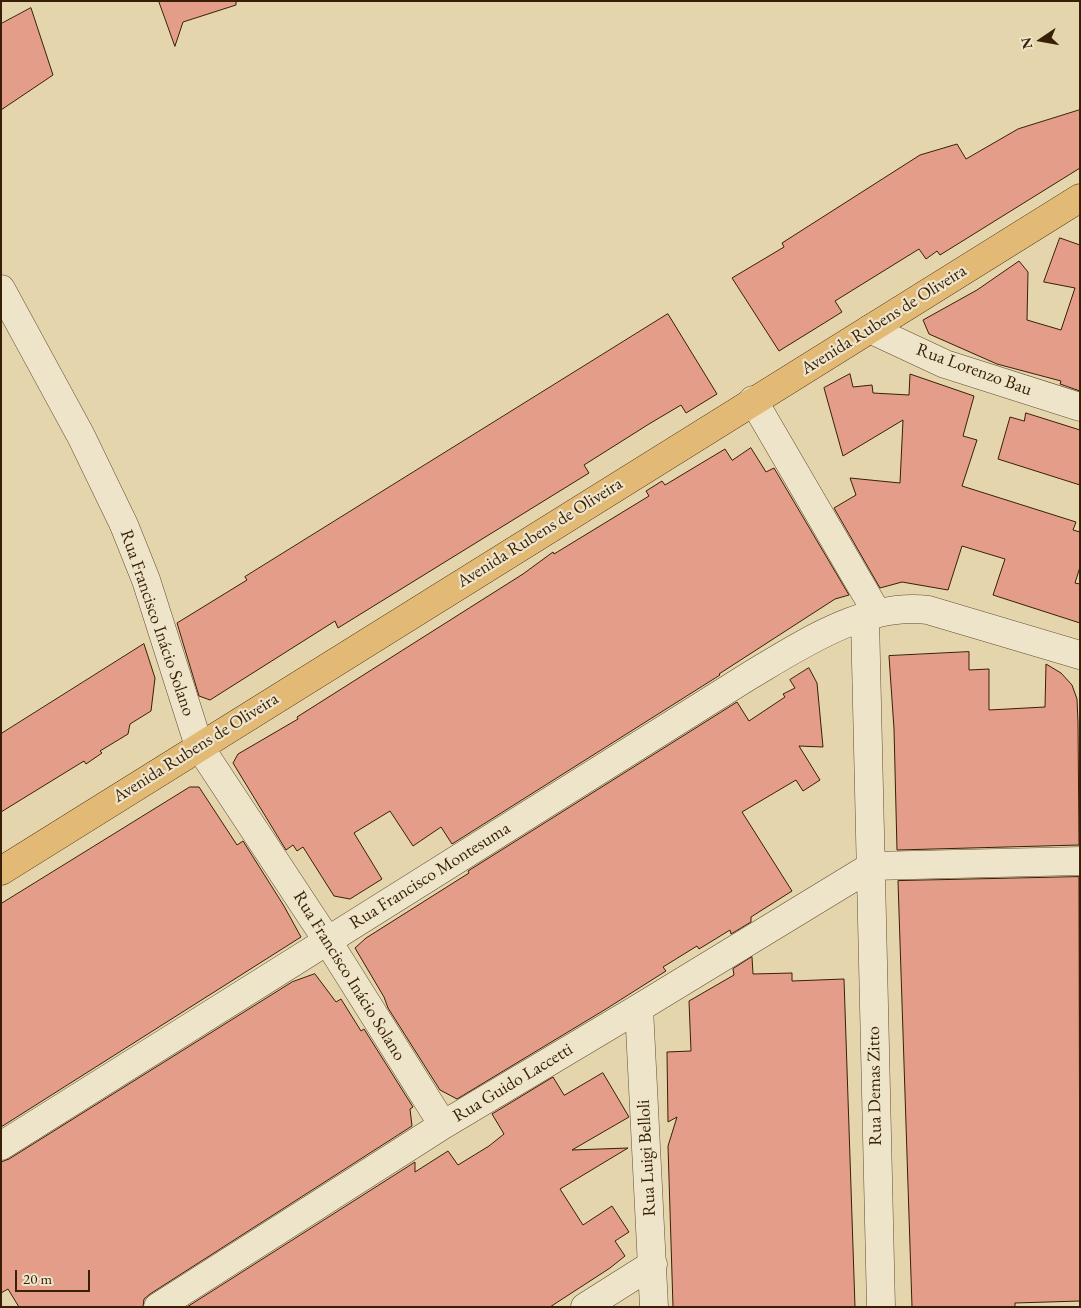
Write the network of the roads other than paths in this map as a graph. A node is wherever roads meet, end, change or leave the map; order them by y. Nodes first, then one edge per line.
1 (1080, 198) edge
2 (1, 288) edge
3 (870, 329) junction
4 (753, 400) junction
5 (1080, 407) edge
6 (871, 615) junction
7 (1080, 656) edge
8 (199, 746) junction
9 (1080, 861) edge
10 (872, 866) junction
11 (1, 871) edge
12 (328, 940) junction
13 (639, 1008) junction
14 (443, 1125) junction
15 (1, 1146) edge
16 (653, 1264) junction
17 (158, 1307) edge
18 (586, 1307) edge
19 (654, 1307) edge
20 (881, 1307) edge

1 - 3 main road, Avenida Rubens de Oliveira
2 - 8 street, Rua Francisco Inácio Solano
3 - 4 main road, Avenida Rubens de Oliveira
3 - 5 street, Rua Lorenzo Bau
4 - 6 street
4 - 8 main road, Avenida Rubens de Oliveira
6 - 7 street, Rua Francisco Montesuma
6 - 10 street, Rua Demas Zitto
6 - 12 street, Rua Francisco Montesuma
8 - 11 main road, Avenida Rubens de Oliveira
8 - 12 street, Rua Francisco Inácio Solano
9 - 10 street
10 - 13 street, Rua Guido Laccetti
10 - 20 street, Rua Demas Zitto
12 - 14 street, Rua Francisco Inácio Solano
12 - 15 street, Rua Francisco Montesuma
13 - 14 street, Rua Guido Laccetti
13 - 16 street, Rua Luigi Belloli
14 - 17 street, Rua Guido Laccetti
16 - 18 street
16 - 19 street, Rua Luigi Belloli

